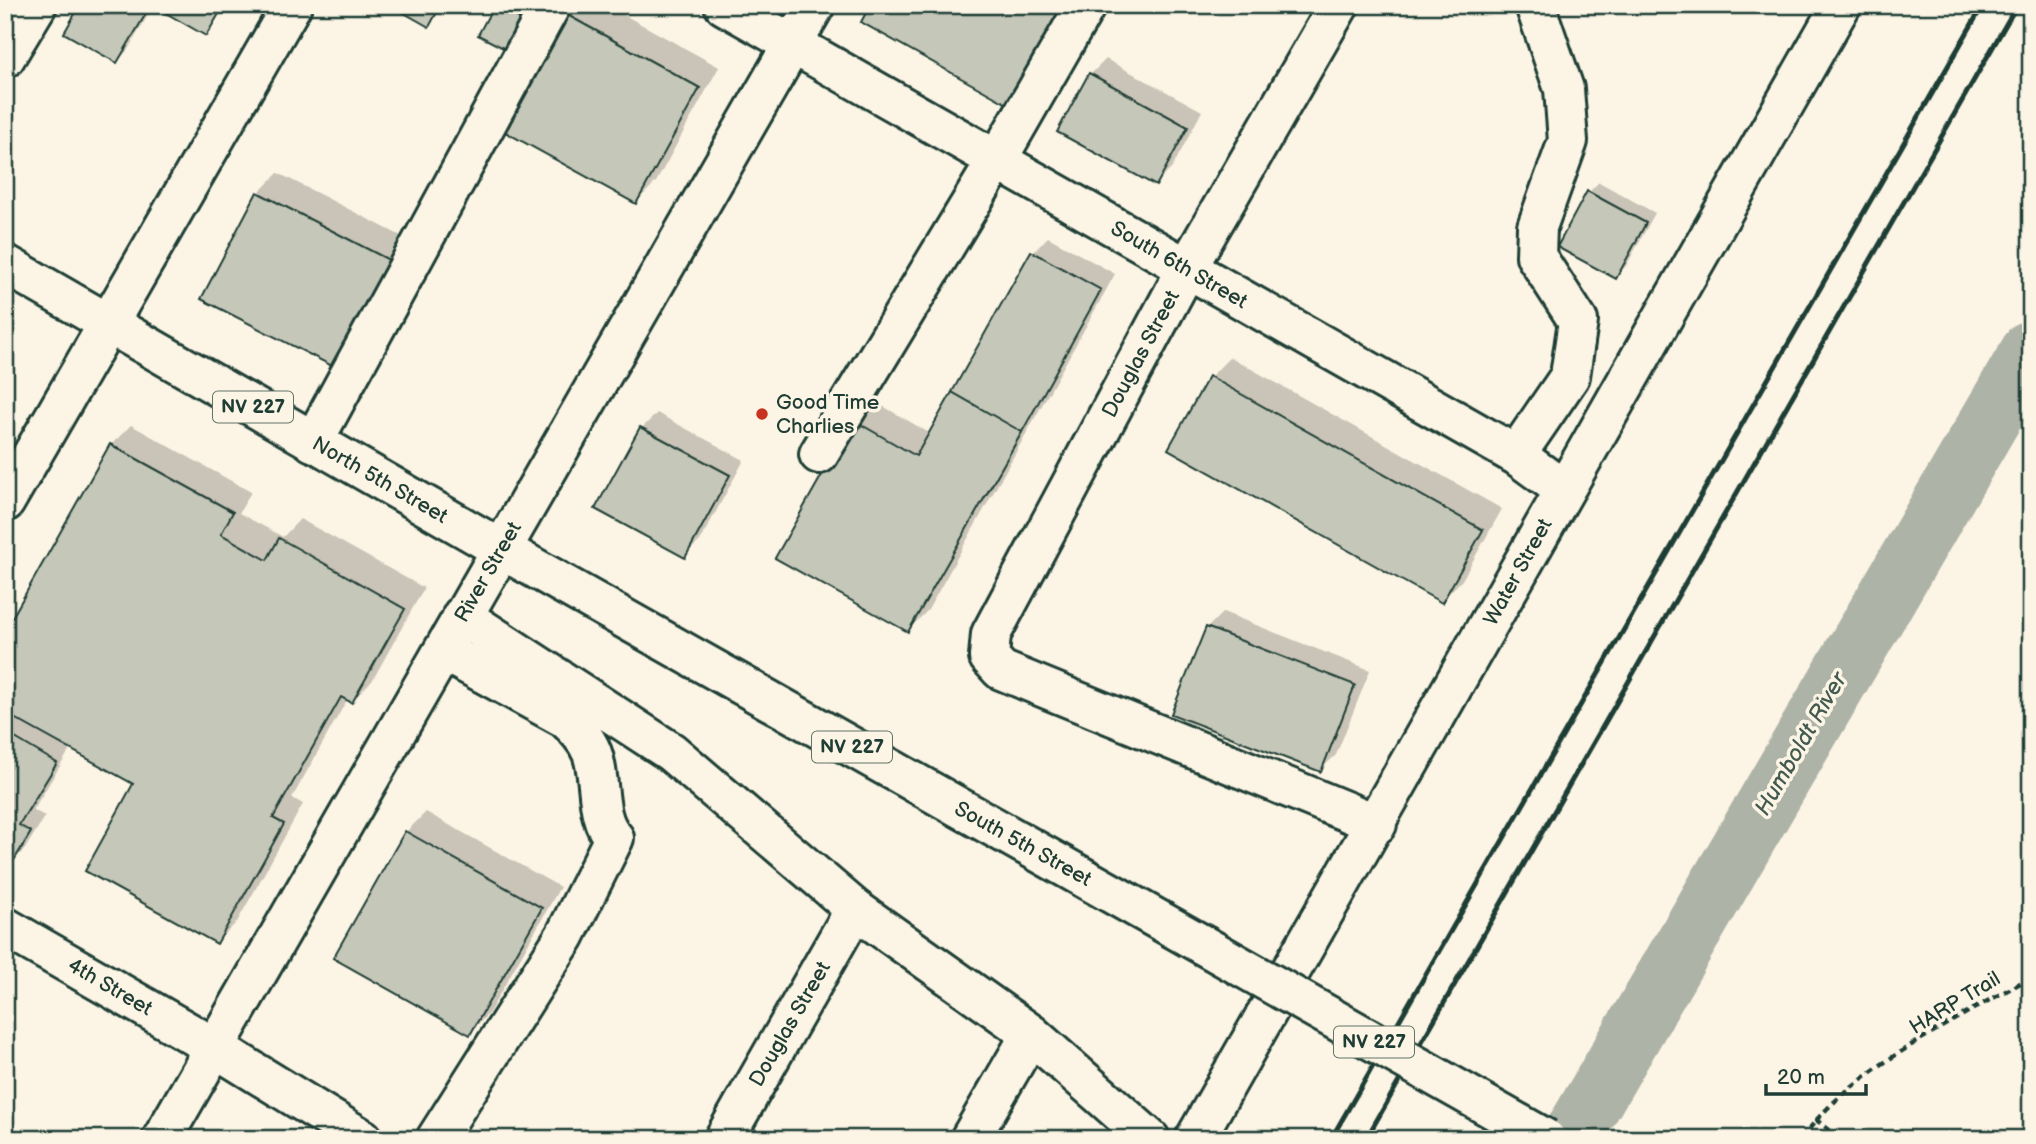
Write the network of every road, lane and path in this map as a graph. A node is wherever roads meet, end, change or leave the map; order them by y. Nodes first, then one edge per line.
1 (37, 5) edge
2 (292, 5) edge
3 (551, 5) edge
4 (724, 5) edge
5 (815, 5) edge
6 (1086, 5) edge
7 (1339, 5) edge
8 (1535, 5) edge
9 (1841, 5) edge
10 (792, 44) junction
11 (5, 58) edge
12 (997, 160) junction
13 (5, 264) edge
14 (1186, 270) junction
15 (108, 324) junction
16 (313, 442) junction
17 (819, 454) dead end
18 (1517, 456) junction
19 (1564, 490) junction
20 (5, 502) edge
21 (501, 549) junction
22 (462, 616) junction
23 (443, 651) junction
24 (1377, 824) junction
25 (855, 909) junction
26 (5, 927) edge
27 (2031, 977) edge
28 (1031, 1034) junction
29 (214, 1047) junction
30 (1815, 1119) junction
31 (162, 1139) edge
32 (363, 1139) edge
33 (436, 1139) edge
34 (724, 1139) edge
35 (970, 1139) edge
36 (1150, 1139) edge
37 (1195, 1139) edge
38 (1546, 1139) edge
39 (1802, 1139) edge
40 (1841, 1139) edge

1 - 11 street
2 - 15 street
3 - 16 street
4 - 10 street, South 6th Street
5 - 10 street, River Street
6 - 12 street
7 - 14 street, Douglas Street
8 - 18 street
9 - 19 street, Water Street
10 - 12 street, South 6th Street
10 - 21 street, River Street
12 - 14 street, South 6th Street
12 - 17 street
13 - 15 street, North 5th Street / NV 227
14 - 18 street, South 6th Street
14 - 24 street, Douglas Street
15 - 16 street, North 5th Street / NV 227
15 - 20 street
16 - 21 street, North 5th Street / NV 227
18 - 19 street, South 6th Street
19 - 24 street, Water Street
21 - 22 street, River Street
21 - 38 street, South 5th Street / NV 227, bridge
22 - 23 street, River Street
22 - 25 street
23 - 29 street, River Street
23 - 33 street
24 - 37 street, Water Street
25 - 28 street
25 - 34 street, Douglas Street
26 - 29 street, 4th Street
27 - 30 path, HARP Trail
28 - 35 street
28 - 36 street
29 - 31 street, River Street
29 - 32 street, 4th Street
30 - 39 path, HARP Trail
30 - 40 path

